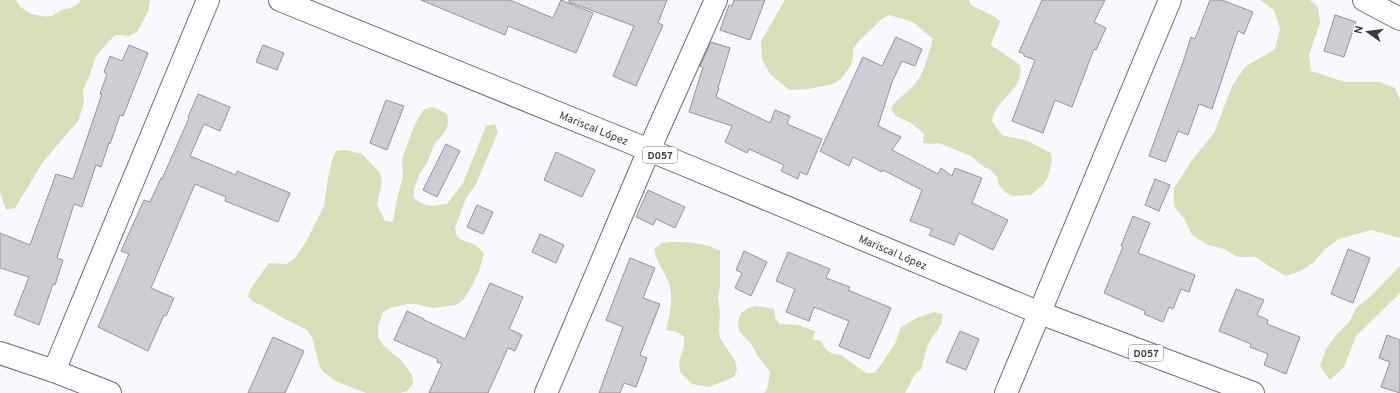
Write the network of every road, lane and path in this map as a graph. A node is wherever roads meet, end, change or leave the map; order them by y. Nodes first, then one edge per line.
1 (208, 0) edge
2 (280, 0) edge
3 (716, 0) edge
4 (1170, 0) edge
5 (1364, 0) edge
6 (1400, 19) edge
7 (649, 150) junction
8 (1040, 313) junction
9 (0, 353) edge
10 (54, 371) junction
11 (110, 393) edge
12 (546, 393) edge
13 (1006, 393) edge
14 (1253, 393) edge

1 - 10 street
2 - 7 street, Mariscal López / D057
3 - 7 street
4 - 8 street
5 - 6 street
7 - 8 street, Mariscal López / D057
7 - 12 street
8 - 13 street
8 - 14 street, D057
9 - 10 street
10 - 11 street

